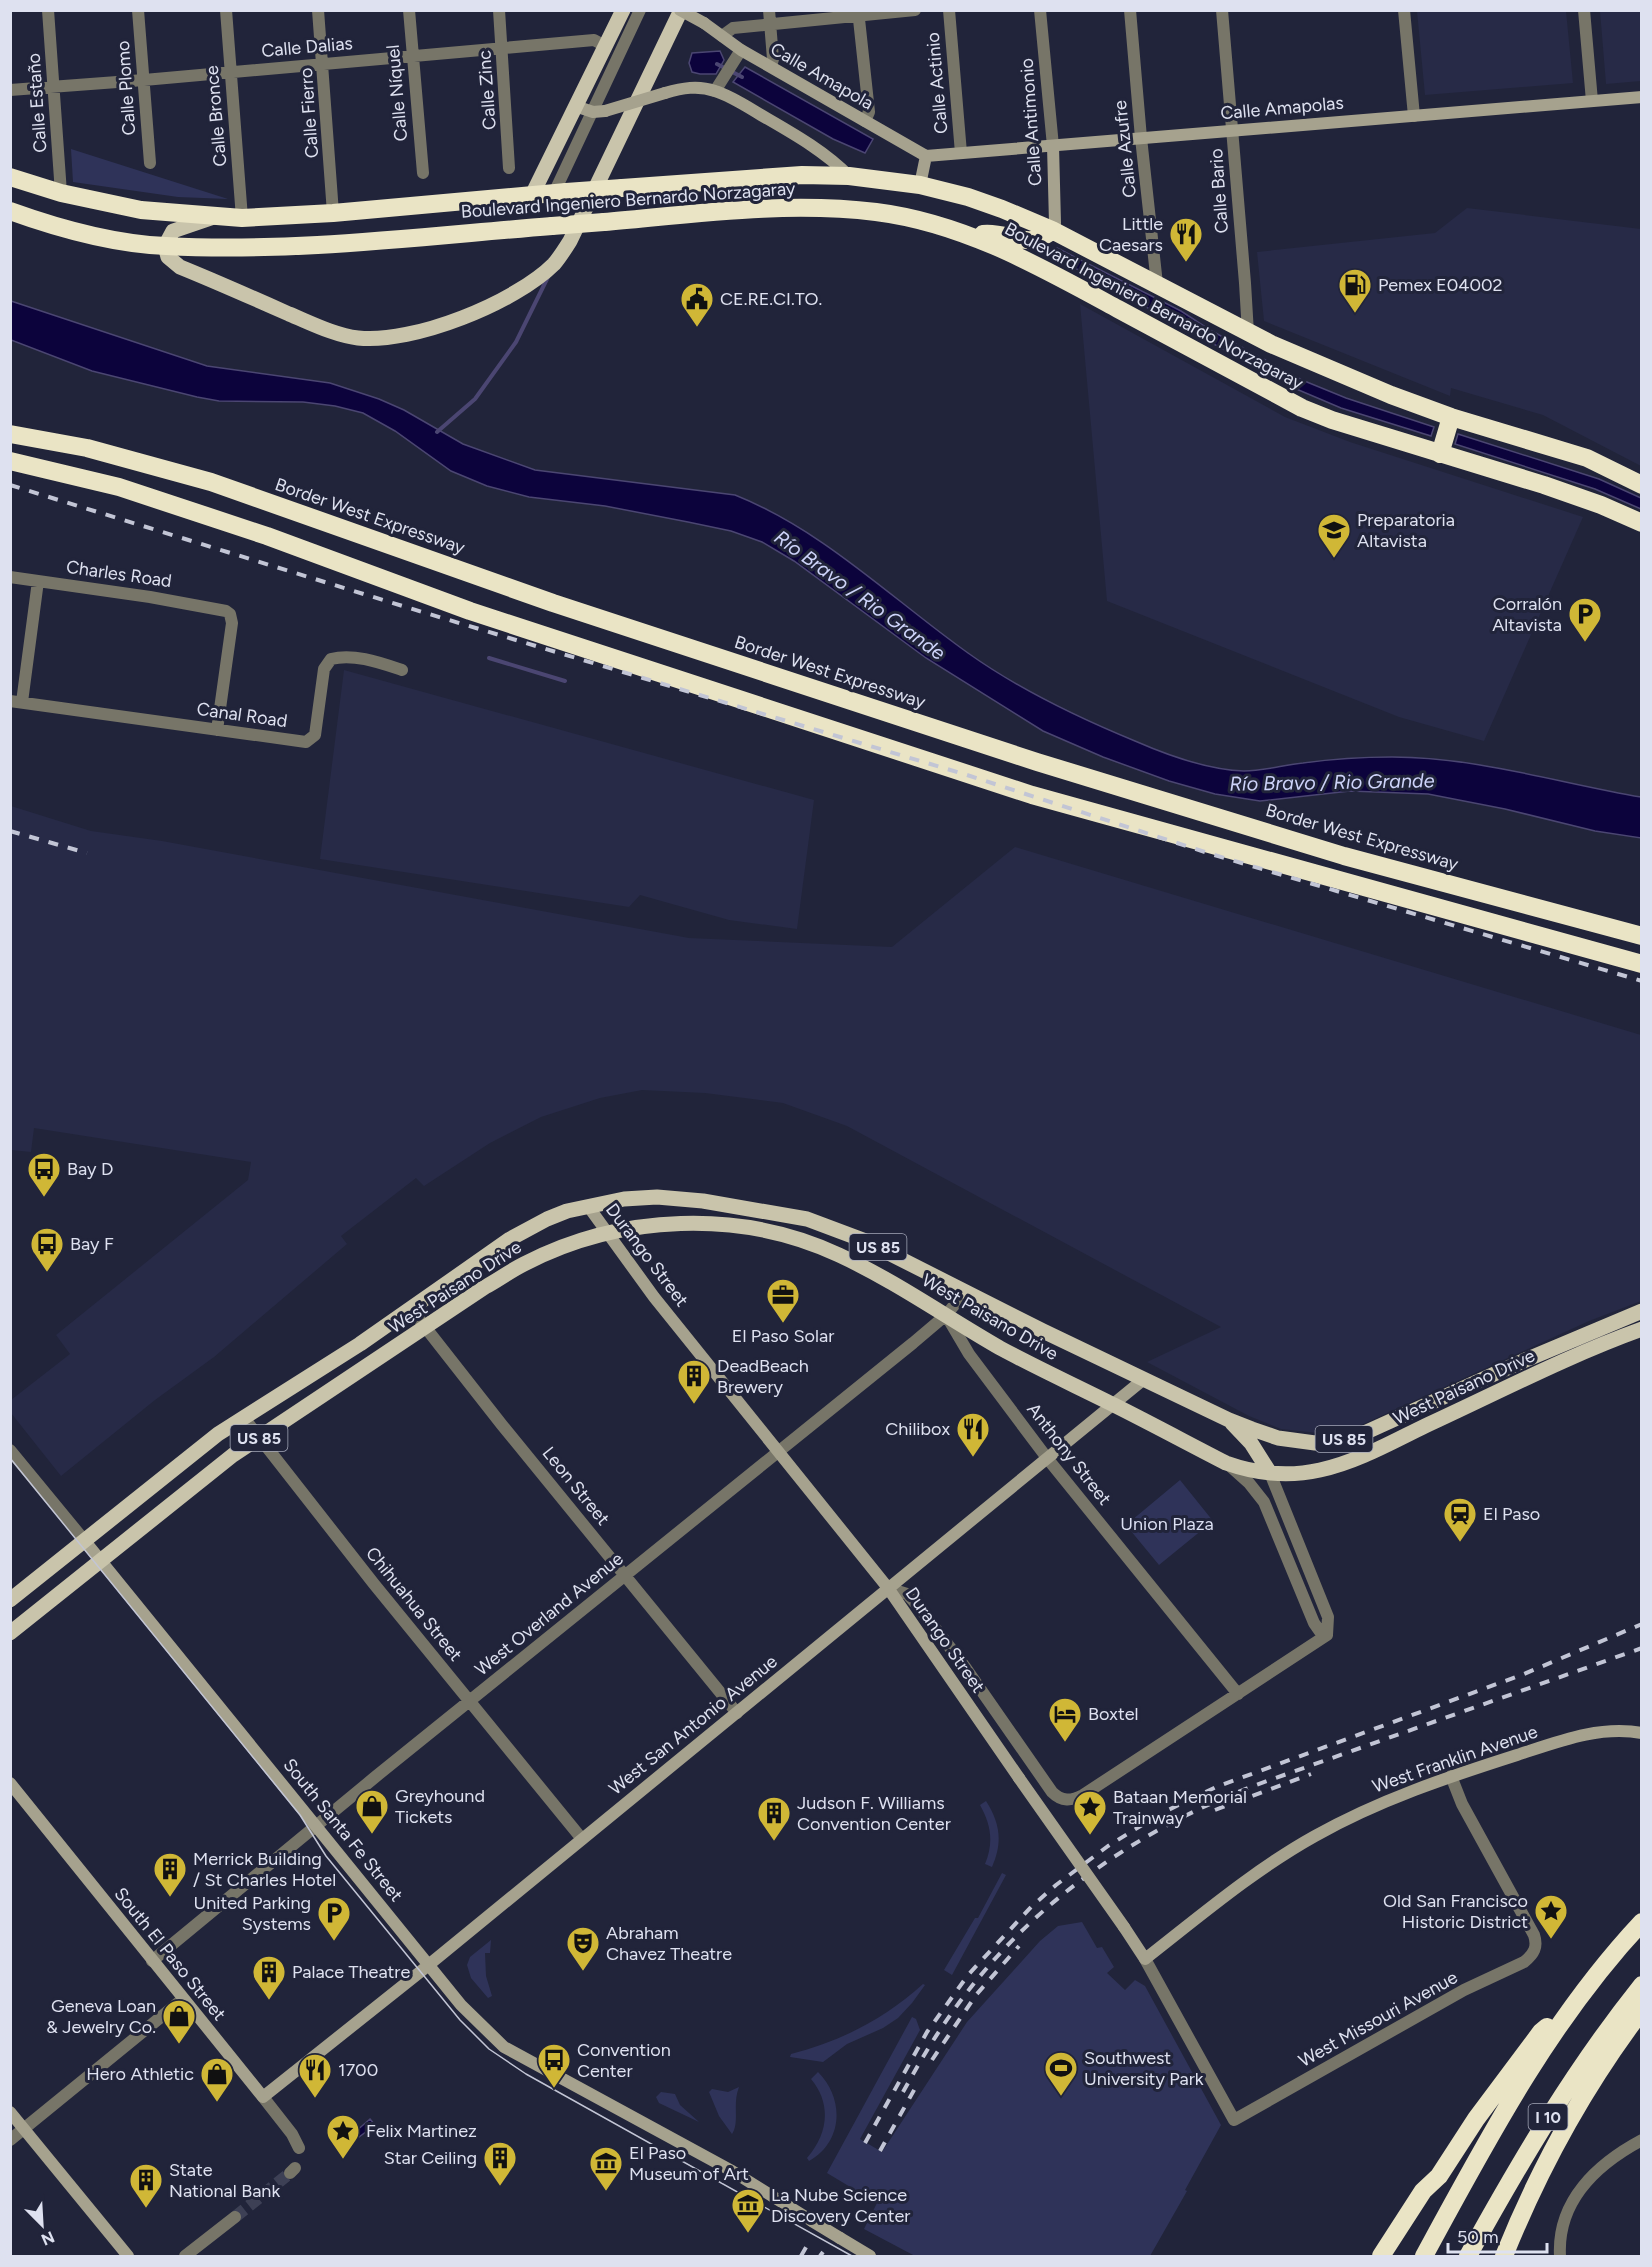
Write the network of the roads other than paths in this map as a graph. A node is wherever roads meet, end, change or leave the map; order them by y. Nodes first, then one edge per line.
1 (48, 10) edge
2 (138, 10) edge
3 (226, 10) edge
4 (318, 10) edge
5 (409, 10) edge
6 (499, 10) edge
7 (623, 10) edge
8 (640, 10) edge
9 (681, 10) edge
10 (769, 10) edge
11 (915, 10) edge
12 (950, 10) edge
13 (1040, 10) edge
14 (1130, 10) edge
15 (1222, 10) edge
16 (1404, 10) edge
17 (1584, 10) edge
18 (859, 13) edge
19 (770, 25) junction
20 (722, 36) junction
21 (605, 46) junction
22 (502, 48) junction
23 (738, 55) junction
24 (411, 56) junction
25 (324, 63) junction
26 (771, 66) junction
27 (230, 72) junction
28 (144, 80) junction
29 (719, 86) junction
30 (54, 87) junction
31 (10, 90) edge
32 (1641, 97) edge
33 (1592, 101) junction
34 (575, 105) junction
35 (599, 112) junction
36 (1414, 116) junction
37 (865, 122) junction
38 (1233, 130) junction
39 (1141, 138) junction
40 (1053, 146) junction
41 (961, 153) junction
42 (926, 156) junction
43 (150, 163) dead end
44 (509, 168) dead end
45 (423, 173) dead end
46 (849, 176) junction
47 (10, 177) edge
48 (920, 185) junction
49 (61, 193) junction
50 (560, 193) junction
51 (532, 195) junction
52 (10, 211) edge
53 (333, 213) junction
54 (214, 217) junction
55 (242, 218) junction
56 (1052, 230) junction
57 (972, 237) junction
58 (165, 246) junction
59 (1157, 284) junction
60 (1248, 333) junction
61 (10, 434) edge
62 (1445, 436) junction
63 (10, 461) edge
64 (1641, 485) edge
65 (1641, 524) edge
66 (10, 577) edge
67 (38, 581) junction
68 (402, 670) dead end
69 (16, 701) edge
70 (217, 730) junction
71 (1641, 936) edge
72 (1641, 964) edge
73 (588, 1206) junction
74 (607, 1234) junction
75 (966, 1291) junction
76 (411, 1309) junction
77 (1641, 1311) edge
78 (946, 1315) junction
79 (426, 1328) junction
80 (1641, 1329) edge
81 (1144, 1379) junction
82 (1114, 1405) junction
83 (244, 1418) junction
84 (1229, 1420) junction
85 (258, 1438) junction
86 (10, 1450) edge
87 (778, 1451) junction
88 (1047, 1458) junction
89 (1226, 1463) junction
90 (1270, 1473) junction
91 (84, 1540) junction
92 (100, 1560) junction
93 (625, 1576) junction
94 (888, 1588) junction
95 (10, 1600) edge
96 (10, 1633) edge
97 (1327, 1635) junction
98 (1238, 1694) junction
99 (470, 1701) junction
100 (736, 1713) junction
101 (1641, 1733) edge
102 (1451, 1776) junction
103 (10, 1783) edge
104 (316, 1825) junction
105 (582, 1839) junction
106 (1641, 1923) edge
107 (1145, 1959) junction
108 (152, 1961) junction
109 (428, 1965) junction
110 (1641, 1985) edge
111 (183, 1999) junction
112 (1574, 2005) junction
113 (1641, 2010) edge
114 (263, 2097) junction
115 (10, 2112) edge
116 (1234, 2120) joint
117 (24, 2128) junction
118 (1641, 2139) edge
119 (10, 2140) edge
120 (299, 2148) dead end
121 (235, 2217) tunnel mouth
122 (128, 2256) edge
123 (185, 2256) edge
124 (870, 2256) edge
125 (1381, 2256) edge
126 (1424, 2256) edge
127 (1468, 2256) edge
128 (1504, 2256) edge
129 (1560, 2256) edge

1 - 30 street, Calle Estaño
2 - 28 street, Calle Plomo
3 - 27 street, Calle Bronce
4 - 25 street, Calle Fierro
5 - 24 street, Calle Níquel
6 - 22 street, Calle Zinc
7 - 21 main road
8 - 35 street
9 - 20 street, Calle Amapola, bridge
9 - 58 main road
10 - 19 street
11 - 18 street
12 - 41 street, Calle Actinio
13 - 40 street, Calle Antimonio
14 - 39 street, Calle Azufre
15 - 38 street, Calle Bario
16 - 36 street
17 - 33 street
18 - 19 street
18 - 37 street
19 - 20 street
19 - 26 street
20 - 23 street, Calle Amapola
21 - 22 street, Calle Dalias
21 - 34 main road
22 - 24 street, Calle Dalias
22 - 44 street, Calle Zinc
23 - 26 street, Calle Amapola
23 - 29 street
24 - 25 street, Calle Dalias
24 - 45 street, Calle Níquel
25 - 27 street, Calle Dalias
25 - 53 street, Calle Fierro
26 - 37 street, Calle Amapola
27 - 28 street, Calle Dalias
27 - 55 street, Calle Bronce
28 - 30 street, Calle Dalias
28 - 43 street, Calle Plomo
29 - 35 street, bridge
29 - 46 street
30 - 31 street, Calle Dalias
30 - 49 street, Calle Estaño
32 - 33 street, Calle Amapolas
33 - 36 street, Calle Amapolas
34 - 35 street
34 - 51 main road
35 - 50 street
36 - 38 street, Calle Amapolas
37 - 42 street, Calle Amapola
38 - 39 street, Calle Amapolas
38 - 60 street, Calle Bario
39 - 40 street, Calle Amapolas
39 - 59 street, Calle Azufre
40 - 41 street, Calle Amapolas
40 - 56 street, Calle Antimonio
41 - 42 street, Calle Amapolas
42 - 48 street
46 - 48 highway, Boulevard Ingeniero Bernardo Norzagaray
46 - 50 highway, Boulevard Ingeniero Bernardo Norzagaray, bridge
47 - 49 highway, Boulevard Ingeniero Bernardo Norzagaray
48 - 56 highway, Boulevard Ingeniero Bernardo Norzagaray
49 - 54 highway, Boulevard Ingeniero Bernardo Norzagaray
50 - 51 highway, Boulevard Ingeniero Bernardo Norzagaray
51 - 53 highway, Boulevard Ingeniero Bernardo Norzagaray
52 - 58 highway, Boulevard Ingeniero Bernardo Norzagaray
53 - 55 highway, Boulevard Ingeniero Bernardo Norzagaray
54 - 55 highway, Boulevard Ingeniero Bernardo Norzagaray
54 - 58 main road, Boulevard Ingeniero Bernardo Norzagaray
56 - 57 highway
56 - 59 highway, Boulevard Ingeniero Bernardo Norzagaray
57 - 58 highway, Boulevard Ingeniero Bernardo Norzagaray, bridge
57 - 62 highway, Boulevard Ingeniero Bernardo Norzagaray
59 - 60 highway, Boulevard Ingeniero Bernardo Norzagaray
60 - 62 highway, Boulevard Ingeniero Bernardo Norzagaray
61 - 71 highway, Border West Expressway
62 - 64 highway, Boulevard Ingeniero Bernardo Norzagaray
62 - 65 highway, Boulevard Ingeniero Bernardo Norzagaray
63 - 72 highway
66 - 67 street, Charles Road
67 - 69 street
67 - 70 street, Charles Road
68 - 70 street, Canal Road
69 - 70 street, Canal Road
73 - 74 street, Durango Street
73 - 75 main road, West Paisano Drive / US 85
73 - 76 main road, West Paisano Drive / US 85
74 - 78 main road, West Paisano Drive / US 85
74 - 79 main road, West Paisano Drive / US 85
74 - 87 street, Durango Street
75 - 78 street, West Overland Avenue
75 - 81 main road, West Paisano Drive / US 85
76 - 79 street, Leon Street
76 - 83 main road, West Paisano Drive / US 85
77 - 84 main road, West Paisano Drive / US 85
78 - 82 main road, West Paisano Drive / US 85
78 - 87 street, West Overland Avenue
78 - 88 street, Anthony Street
79 - 85 main road, West Paisano Drive / US 85
79 - 93 street, Leon Street
80 - 90 main road, West Paisano Drive / US 85
81 - 82 street, West San Antonio Avenue
81 - 84 main road, West Paisano Drive / US 85
82 - 88 street, West San Antonio Avenue
82 - 89 main road, West Paisano Drive / US 85
83 - 85 street, Chihuahua Street
83 - 91 main road, West Paisano Drive / US 85
84 - 90 main road
85 - 92 main road, West Paisano Drive / US 85
85 - 99 street, Chihuahua Street
86 - 91 street
87 - 93 street, West Overland Avenue
87 - 94 street, Durango Street
88 - 94 street, West San Antonio Avenue
88 - 98 street, Anthony Street
89 - 90 main road, West Paisano Drive / US 85
89 - 97 street
90 - 97 street
91 - 92 street, South Santa Fe Street
91 - 95 main road, West Paisano Drive / US 85
92 - 96 main road, West Paisano Drive / US 85
92 - 104 street, South Santa Fe Street
93 - 99 street, West Overland Avenue
93 - 100 street, Leon Street
94 - 98 street
94 - 100 street, West San Antonio Avenue
94 - 107 street, Durango Street, bridge
97 - 98 street
99 - 104 street, West Overland Avenue
99 - 105 street, Chihuahua Street
100 - 105 street, West San Antonio Avenue
101 - 102 street, West Franklin Avenue
102 - 107 street, West Franklin Avenue
102 - 116 street, West Missouri Avenue
103 - 108 street, South El Paso Street
104 - 108 street, West Overland Avenue
104 - 109 street, South Santa Fe Street
105 - 109 street, West San Antonio Avenue
106 - 112 highway, I 10
107 - 116 street, Durango Street
108 - 111 street, South El Paso Street
109 - 114 street, West San Antonio Avenue
109 - 124 street, South Santa Fe Street, bridge
110 - 127 highway, I 10
111 - 114 street, South El Paso Street
111 - 117 street
112 - 125 highway
112 - 126 highway, I 10
113 - 128 highway
114 - 120 street, South El Paso Street
115 - 117 street
117 - 119 street
117 - 122 street
118 - 129 street
121 - 123 street

